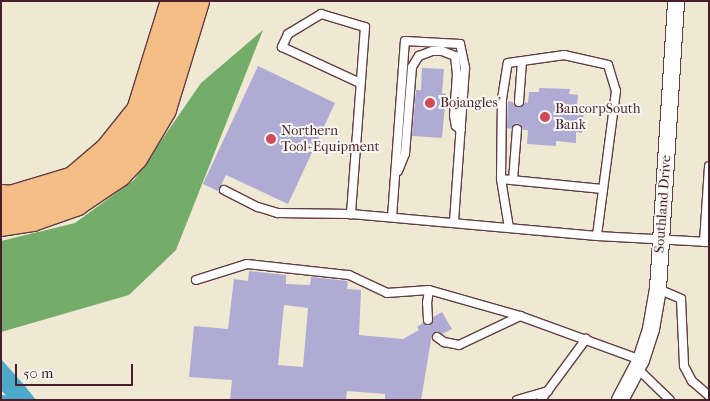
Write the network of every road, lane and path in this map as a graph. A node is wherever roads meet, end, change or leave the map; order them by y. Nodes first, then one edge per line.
1 (157, 1) edge
2 (175, 1) edge
3 (195, 1) edge
4 (208, 1) edge
5 (676, 1) edge
6 (173, 38) junction
7 (522, 61) junction
8 (360, 83) junction
9 (519, 102) dead end
10 (517, 129) dead end
11 (461, 130) junction
12 (709, 166) edge
13 (501, 178) junction
14 (395, 180) junction
15 (513, 180) junction
16 (603, 189) junction
17 (224, 190) dead end
18 (1, 199) edge
19 (351, 214) junction
20 (392, 217) junction
21 (1, 222) edge
22 (454, 223) junction
23 (509, 228) junction
24 (597, 236) junction
25 (660, 240) junction
26 (706, 242) edge
27 (196, 280) dead end
28 (658, 289) junction
29 (429, 290) junction
30 (520, 316) junction
31 (428, 320) dead end
32 (438, 337) dead end
33 (586, 339) junction
34 (639, 364) junction
35 (548, 391) junction
36 (709, 396) edge
37 (517, 400) edge
38 (541, 400) edge
39 (620, 400) edge
40 (670, 400) edge

1 - 6 highway
2 - 6 highway
3 - 6 highway
4 - 6 highway
5 - 25 street, Southland Drive
6 - 18 highway
6 - 21 highway
7 - 9 lane
7 - 13 lane
7 - 16 lane
8 - 8 lane
8 - 19 lane
10 - 15 lane
11 - 14 lane
11 - 14 lane
11 - 22 lane
12 - 26 lane
13 - 15 lane
13 - 23 lane
14 - 20 lane
15 - 16 lane
16 - 24 lane
17 - 19 lane
19 - 20 lane
20 - 22 lane
22 - 23 lane
23 - 24 lane
24 - 25 lane
25 - 26 lane
25 - 28 street, Southland Drive
27 - 29 lane
28 - 34 street, Southland Drive
28 - 36 lane
29 - 30 lane
29 - 31 lane
30 - 32 lane
30 - 33 lane
33 - 34 lane
33 - 35 lane
34 - 39 street, Southland Drive
34 - 40 lane
35 - 37 lane
35 - 38 lane

